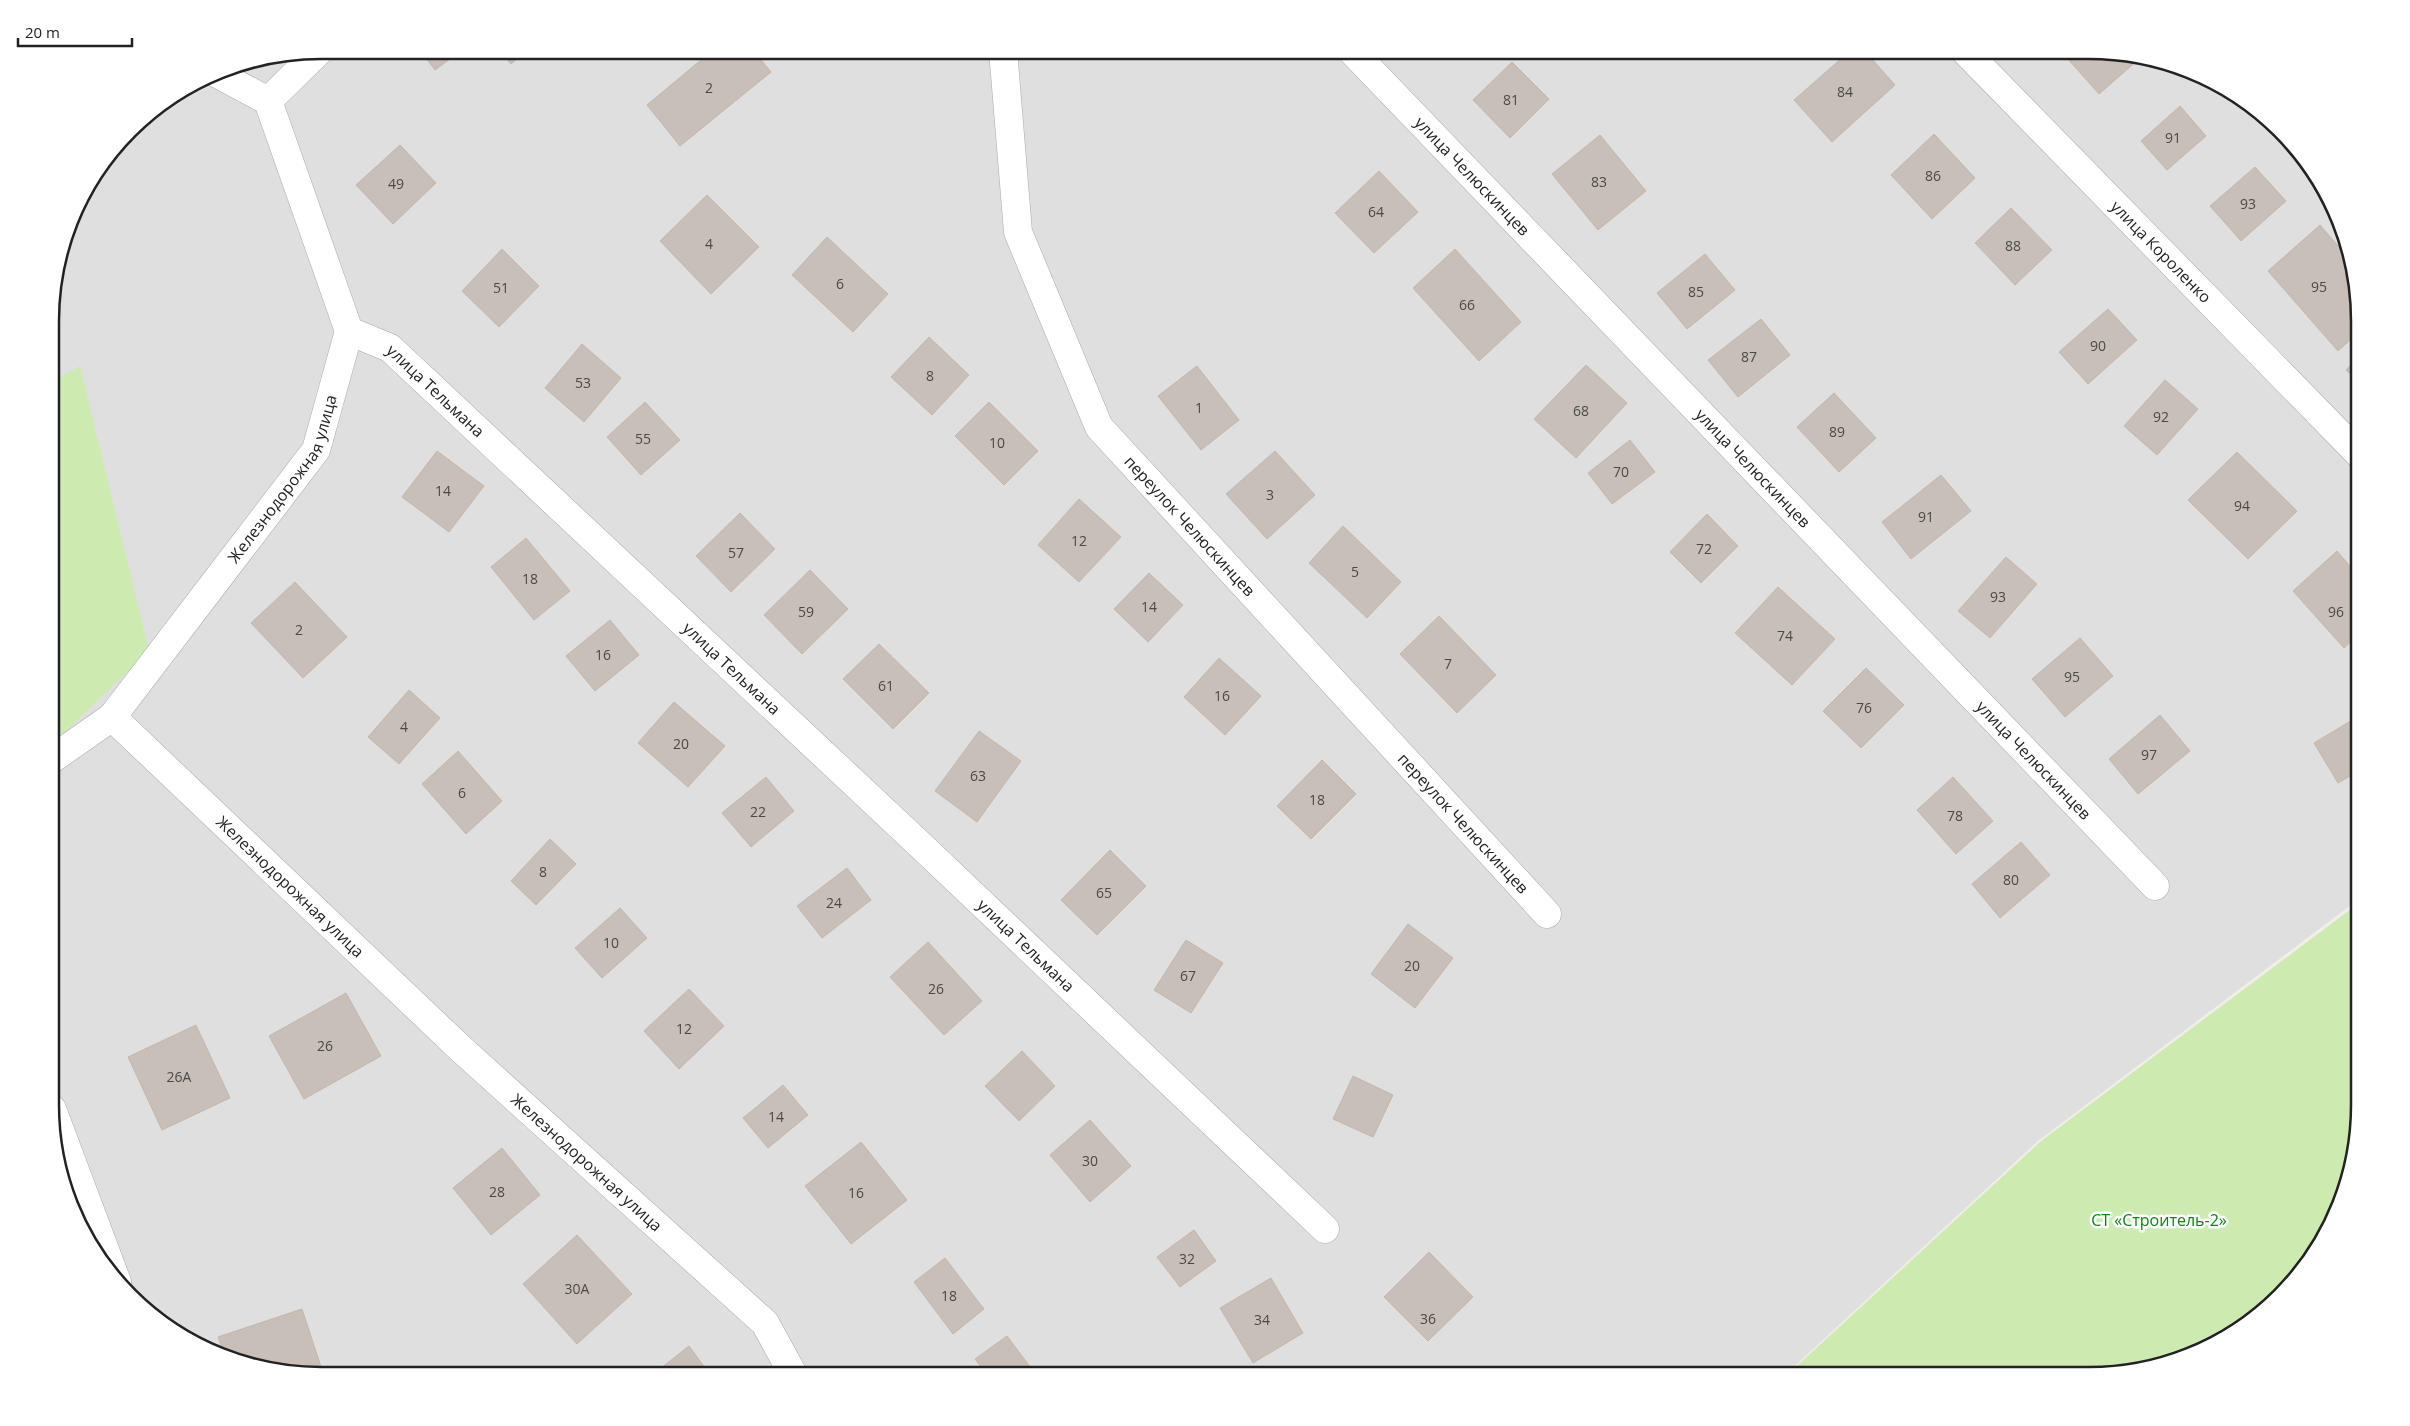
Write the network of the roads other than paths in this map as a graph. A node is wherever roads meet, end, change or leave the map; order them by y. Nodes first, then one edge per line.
1 (311, 59) edge
2 (1004, 59) edge
3 (1360, 59) edge
4 (1973, 59) edge
5 (224, 77) edge
6 (268, 100) junction
7 (349, 331) junction
8 (2351, 446) edge
9 (112, 717) junction
10 (59, 754) edge
11 (2155, 886) dead end
12 (1547, 914) dead end
13 (60, 1130) edge
14 (1325, 1229) dead end
15 (108, 1258) edge
16 (789, 1367) edge

1 - 6 street
2 - 12 street, переулок Челюскинцев
3 - 11 street, улица Челюскинцев
4 - 8 street, улица Короленко
5 - 6 street
6 - 7 street
7 - 9 street, Железнодорожная улица
7 - 14 street, улица Тельмана
9 - 10 street
9 - 16 street, Железнодорожная улица
13 - 15 street

